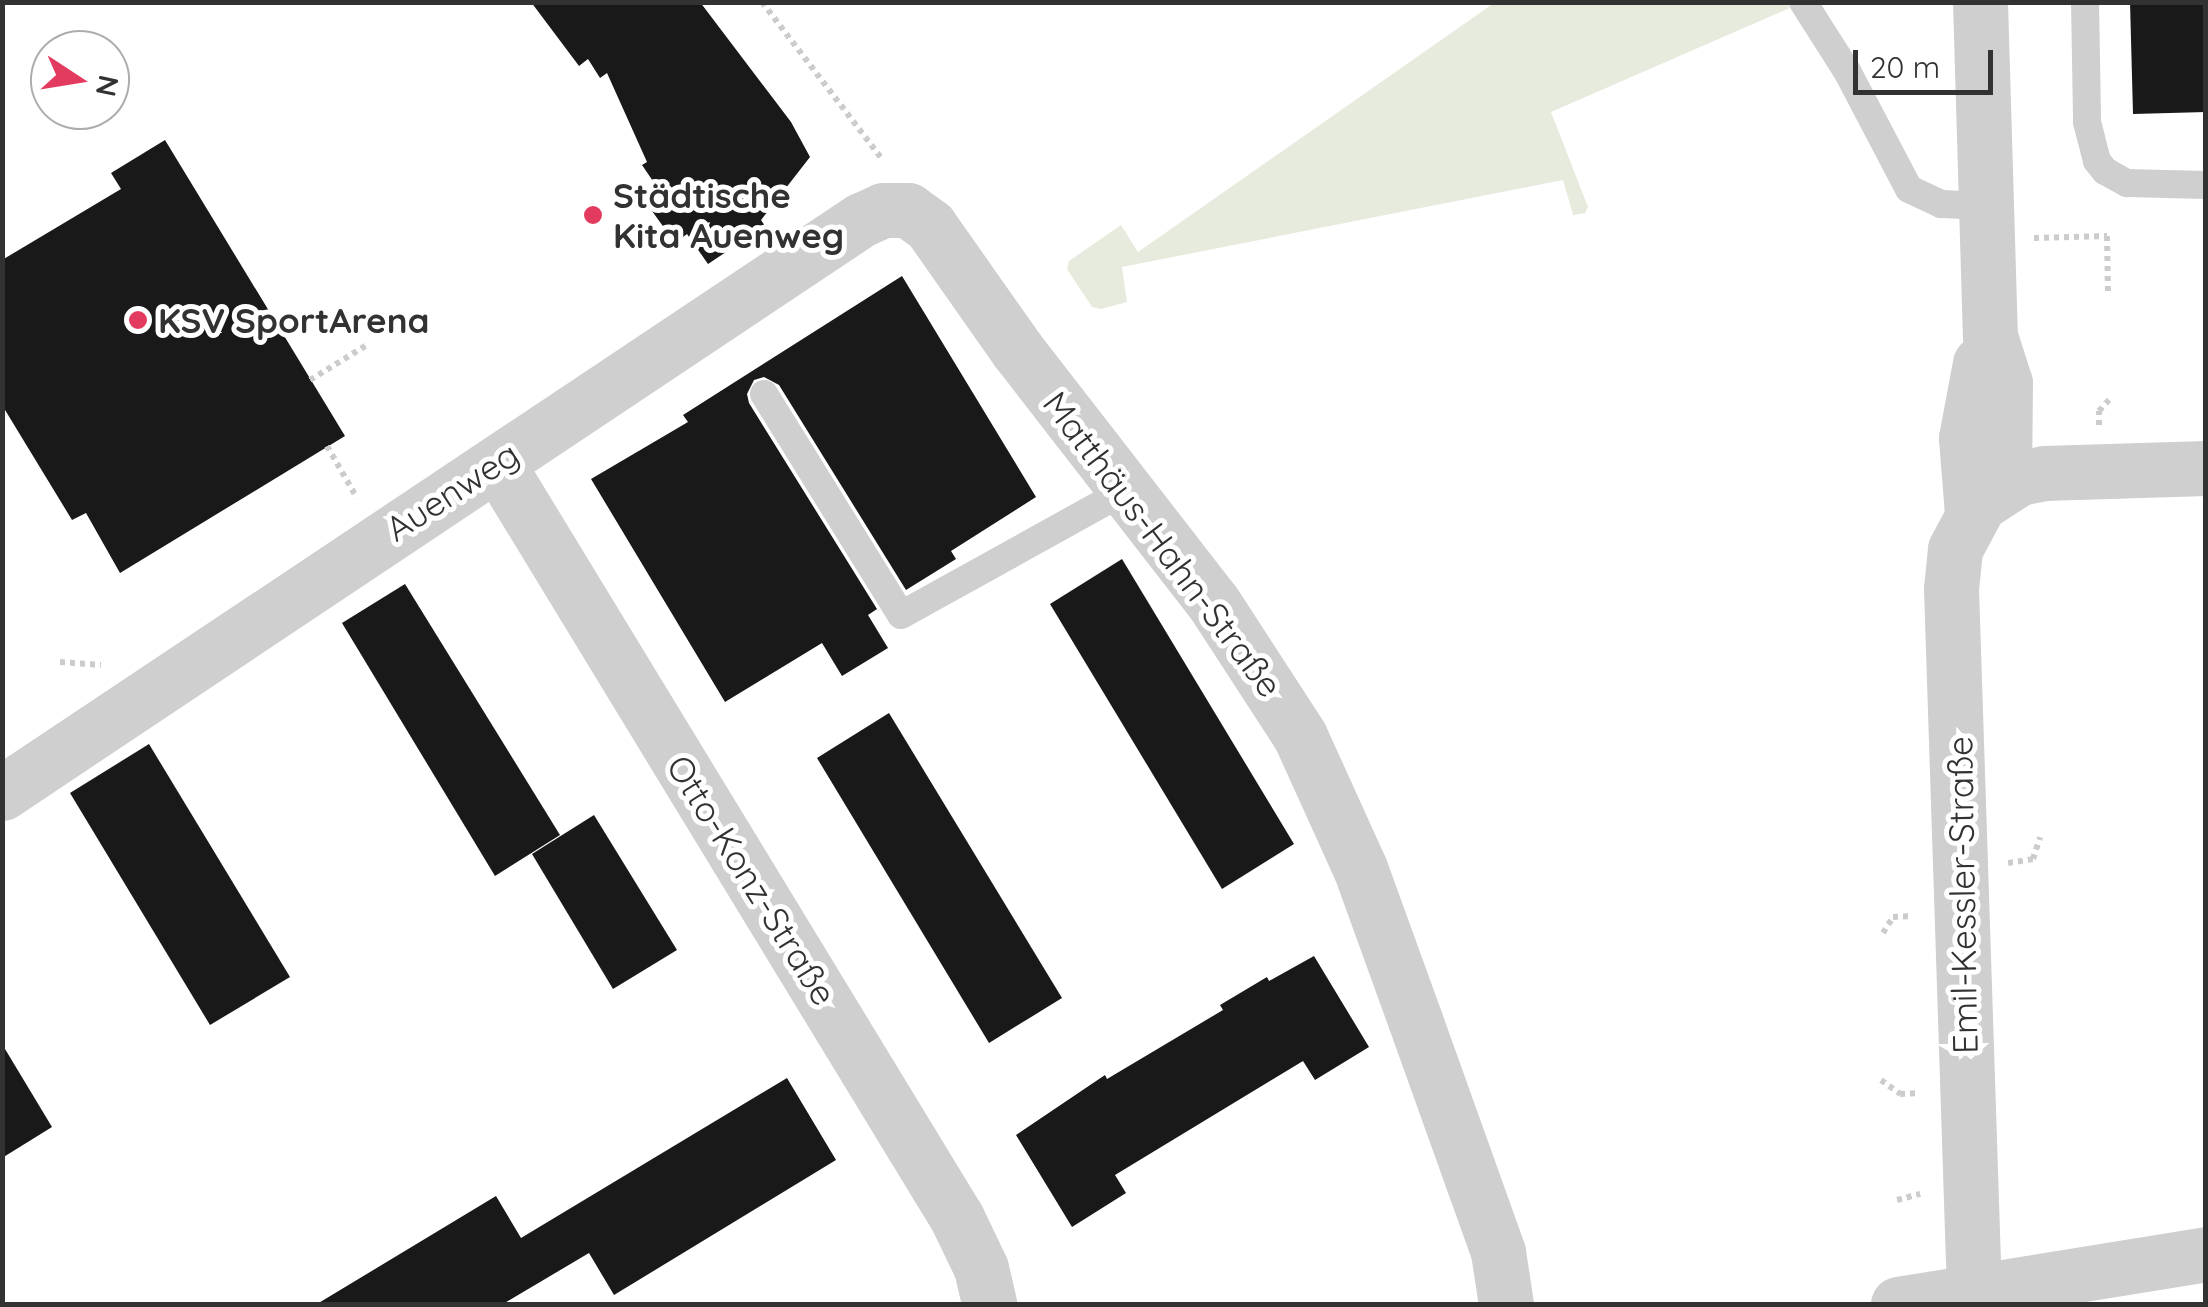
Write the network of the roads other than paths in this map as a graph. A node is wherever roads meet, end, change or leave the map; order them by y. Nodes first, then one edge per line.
1 (1803, 2) edge
2 (1980, 2) edge
3 (2085, 2) edge
4 (2206, 184) edge
5 (908, 210) joint
6 (1986, 223) junction
7 (764, 394) dead end
8 (497, 463) junction
9 (2206, 468) edge
10 (1128, 489) junction
11 (1988, 498) junction
12 (2, 793) edge
13 (2206, 1254) edge
14 (1974, 1294) junction
15 (989, 1304) edge
16 (1506, 1304) edge
17 (1898, 1304) edge

1 - 6 lane
2 - 6 street
3 - 4 lane
5 - 8 street, Auenweg
5 - 10 street, Matthäus-Hahn-Straße
6 - 11 street
7 - 10 lane
8 - 12 street, Auenweg
8 - 15 street, Otto-Konz-Straße
9 - 11 street
10 - 16 street, Matthäus-Hahn-Straße
11 - 14 street, Emil-Kessler-Straße
13 - 14 street
14 - 17 street

